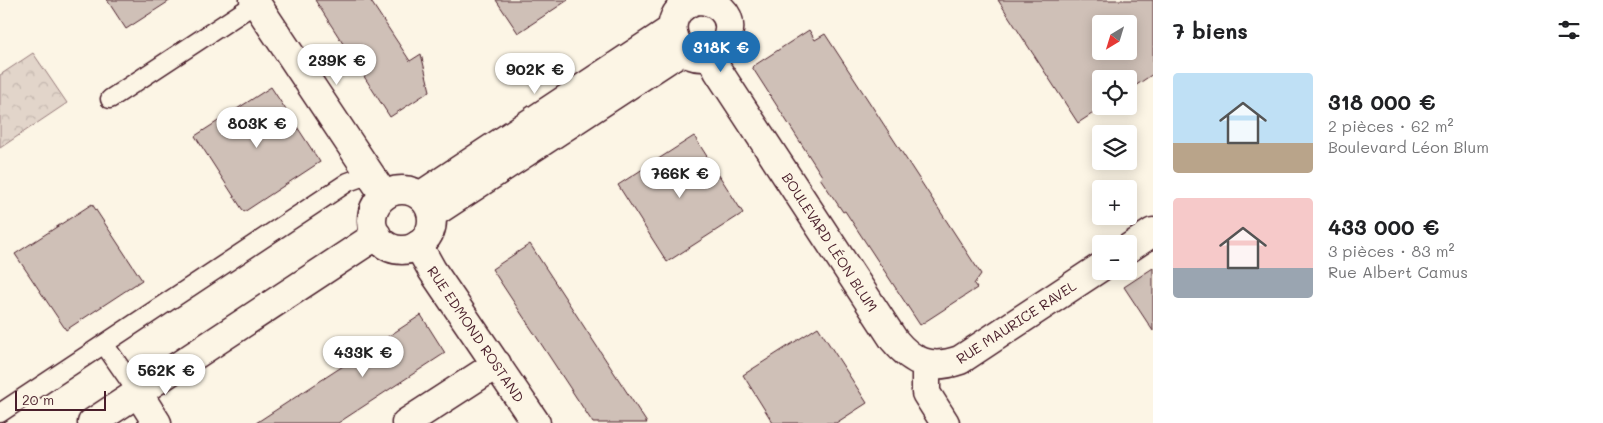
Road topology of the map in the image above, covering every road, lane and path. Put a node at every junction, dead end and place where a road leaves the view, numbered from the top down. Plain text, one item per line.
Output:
1 (255, 2) edge
2 (696, 12) edge
3 (710, 55) junction
4 (110, 99) dead end
5 (377, 184) junction
6 (426, 205) junction
7 (1153, 232) edge
8 (376, 235) junction
9 (1137, 243) edge
10 (418, 245) junction
11 (1092, 273) edge
12 (104, 344) junction
13 (496, 364) junction
14 (926, 365) junction
15 (138, 393) junction
16 (0, 413) edge
17 (92, 423) edge
18 (157, 423) edge
19 (406, 423) edge
20 (536, 423) edge
21 (945, 423) edge

1 - 4 lane
1 - 5 street
2 - 3 street
2 - 3 street
2 - 6 street
3 - 14 street, BOULEVARD LÉON BLUM
5 - 6 street
5 - 8 street
5 - 12 lane
6 - 10 street
7 - 9 street
8 - 10 street
8 - 15 street
10 - 13 street, RUE EDMOND ROSTAND
11 - 14 street, RUE MAURICE RAVEL
12 - 15 lane
12 - 16 lane
13 - 19 street
13 - 20 street, RUE EDMOND ROSTAND
14 - 21 street
15 - 17 street
15 - 18 street

